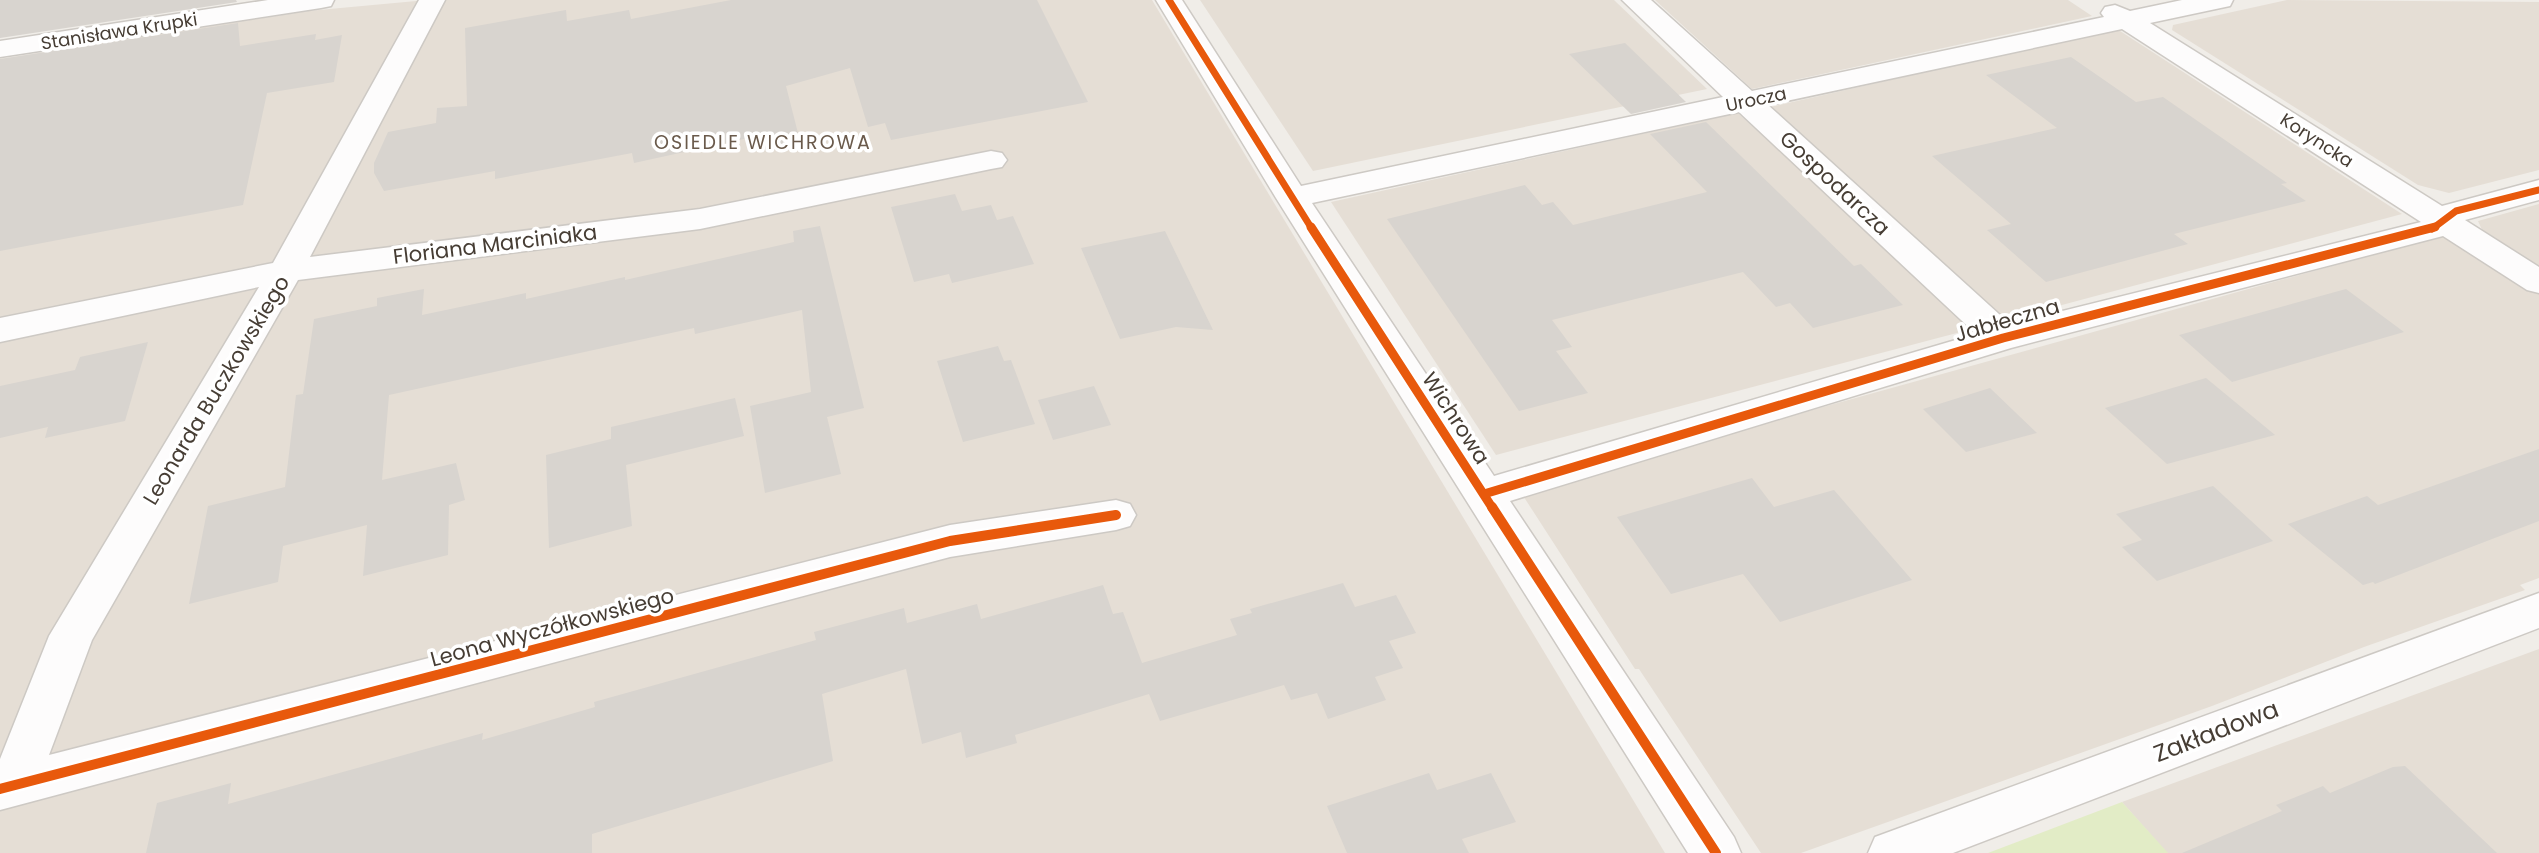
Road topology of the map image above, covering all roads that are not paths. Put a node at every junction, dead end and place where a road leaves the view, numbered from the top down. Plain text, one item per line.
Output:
1 (321, 0) edge
2 (432, 0) edge
3 (1169, 0) edge
4 (1635, 0) edge
5 (2095, 0) edge
6 (2220, 0) edge
7 (2126, 20) junction
8 (0, 49) edge
9 (1746, 101) junction
10 (991, 160) dead end
11 (2539, 190) edge
12 (1292, 198) junction
13 (2443, 221) junction
14 (286, 271) junction
15 (2539, 282) edge
16 (0, 330) edge
17 (2003, 338) junction
18 (1484, 494) junction
19 (1116, 515) dead end
20 (2539, 610) edge
21 (7, 787) edge
22 (1716, 853) edge
23 (1893, 853) edge

1 - 8 street, Stanisława Krupki
2 - 14 street, Leonarda Buczkowskiego
3 - 12 street, Wichrowa
4 - 9 street, Gospodarcza
5 - 7 street, Koryncka
6 - 7 street, Urocza
7 - 9 street, Urocza
7 - 13 street, Koryncka
9 - 12 street, Urocza
9 - 17 street, Gospodarcza
10 - 14 street, Floriana Marciniaka
11 - 13 street, Jabłeczna
12 - 18 street, Wichrowa
13 - 15 street, Koryncka
13 - 17 street, Jabłeczna
14 - 16 street, Floriana Marciniaka
14 - 21 street, Leonarda Buczkowskiego
17 - 18 street, Jabłeczna
18 - 22 street, Wichrowa
19 - 21 street, Leona Wyczółkowskiego
20 - 23 street, Zakładowa

